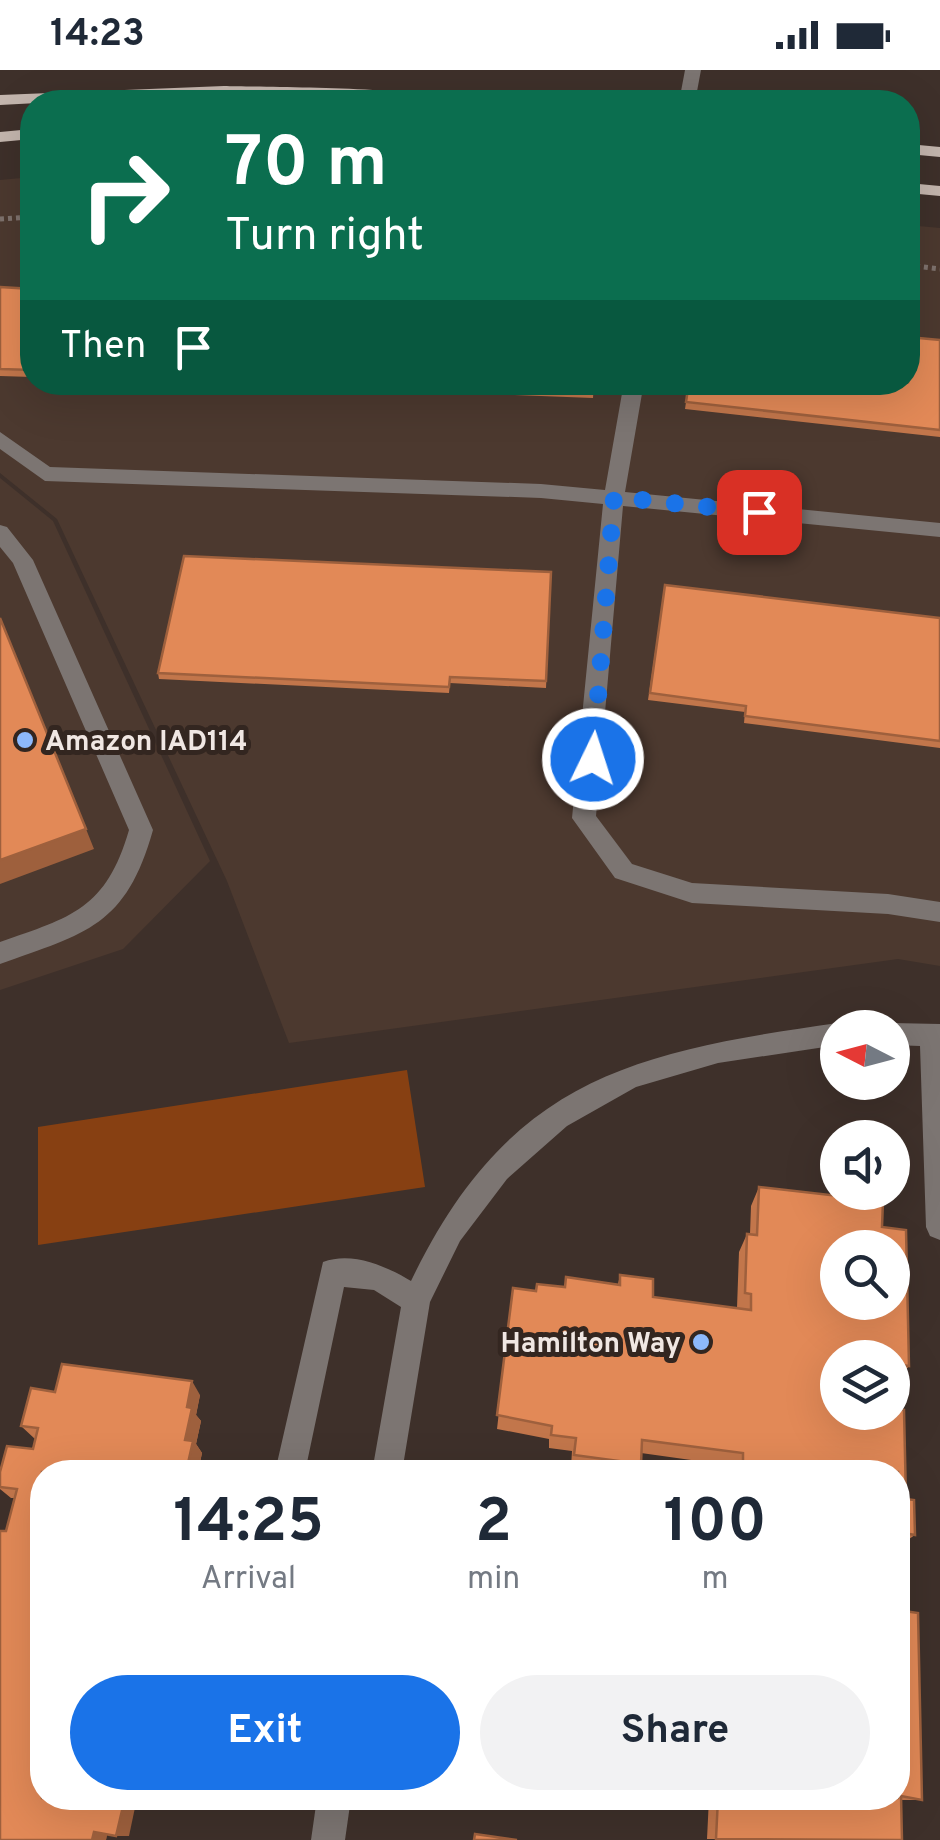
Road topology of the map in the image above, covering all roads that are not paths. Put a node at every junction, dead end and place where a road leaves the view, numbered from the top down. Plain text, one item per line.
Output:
1 (632, 395) edge
2 (0, 439) edge
3 (614, 497) junction
4 (940, 530) edge
5 (0, 532) edge
6 (940, 912) edge
7 (0, 953) edge
8 (910, 1034) edge
9 (936, 1034) edge
10 (820, 1037) edge
11 (940, 1227) edge
12 (416, 1301) junction
13 (293, 1460) edge
14 (389, 1460) edge
15 (332, 1810) edge
16 (328, 1840) edge

1 - 3 street
2 - 3 street
3 - 4 street
3 - 6 street
5 - 7 street
8 - 9 street
9 - 11 street
10 - 12 street
12 - 13 street
12 - 14 street
15 - 16 street

